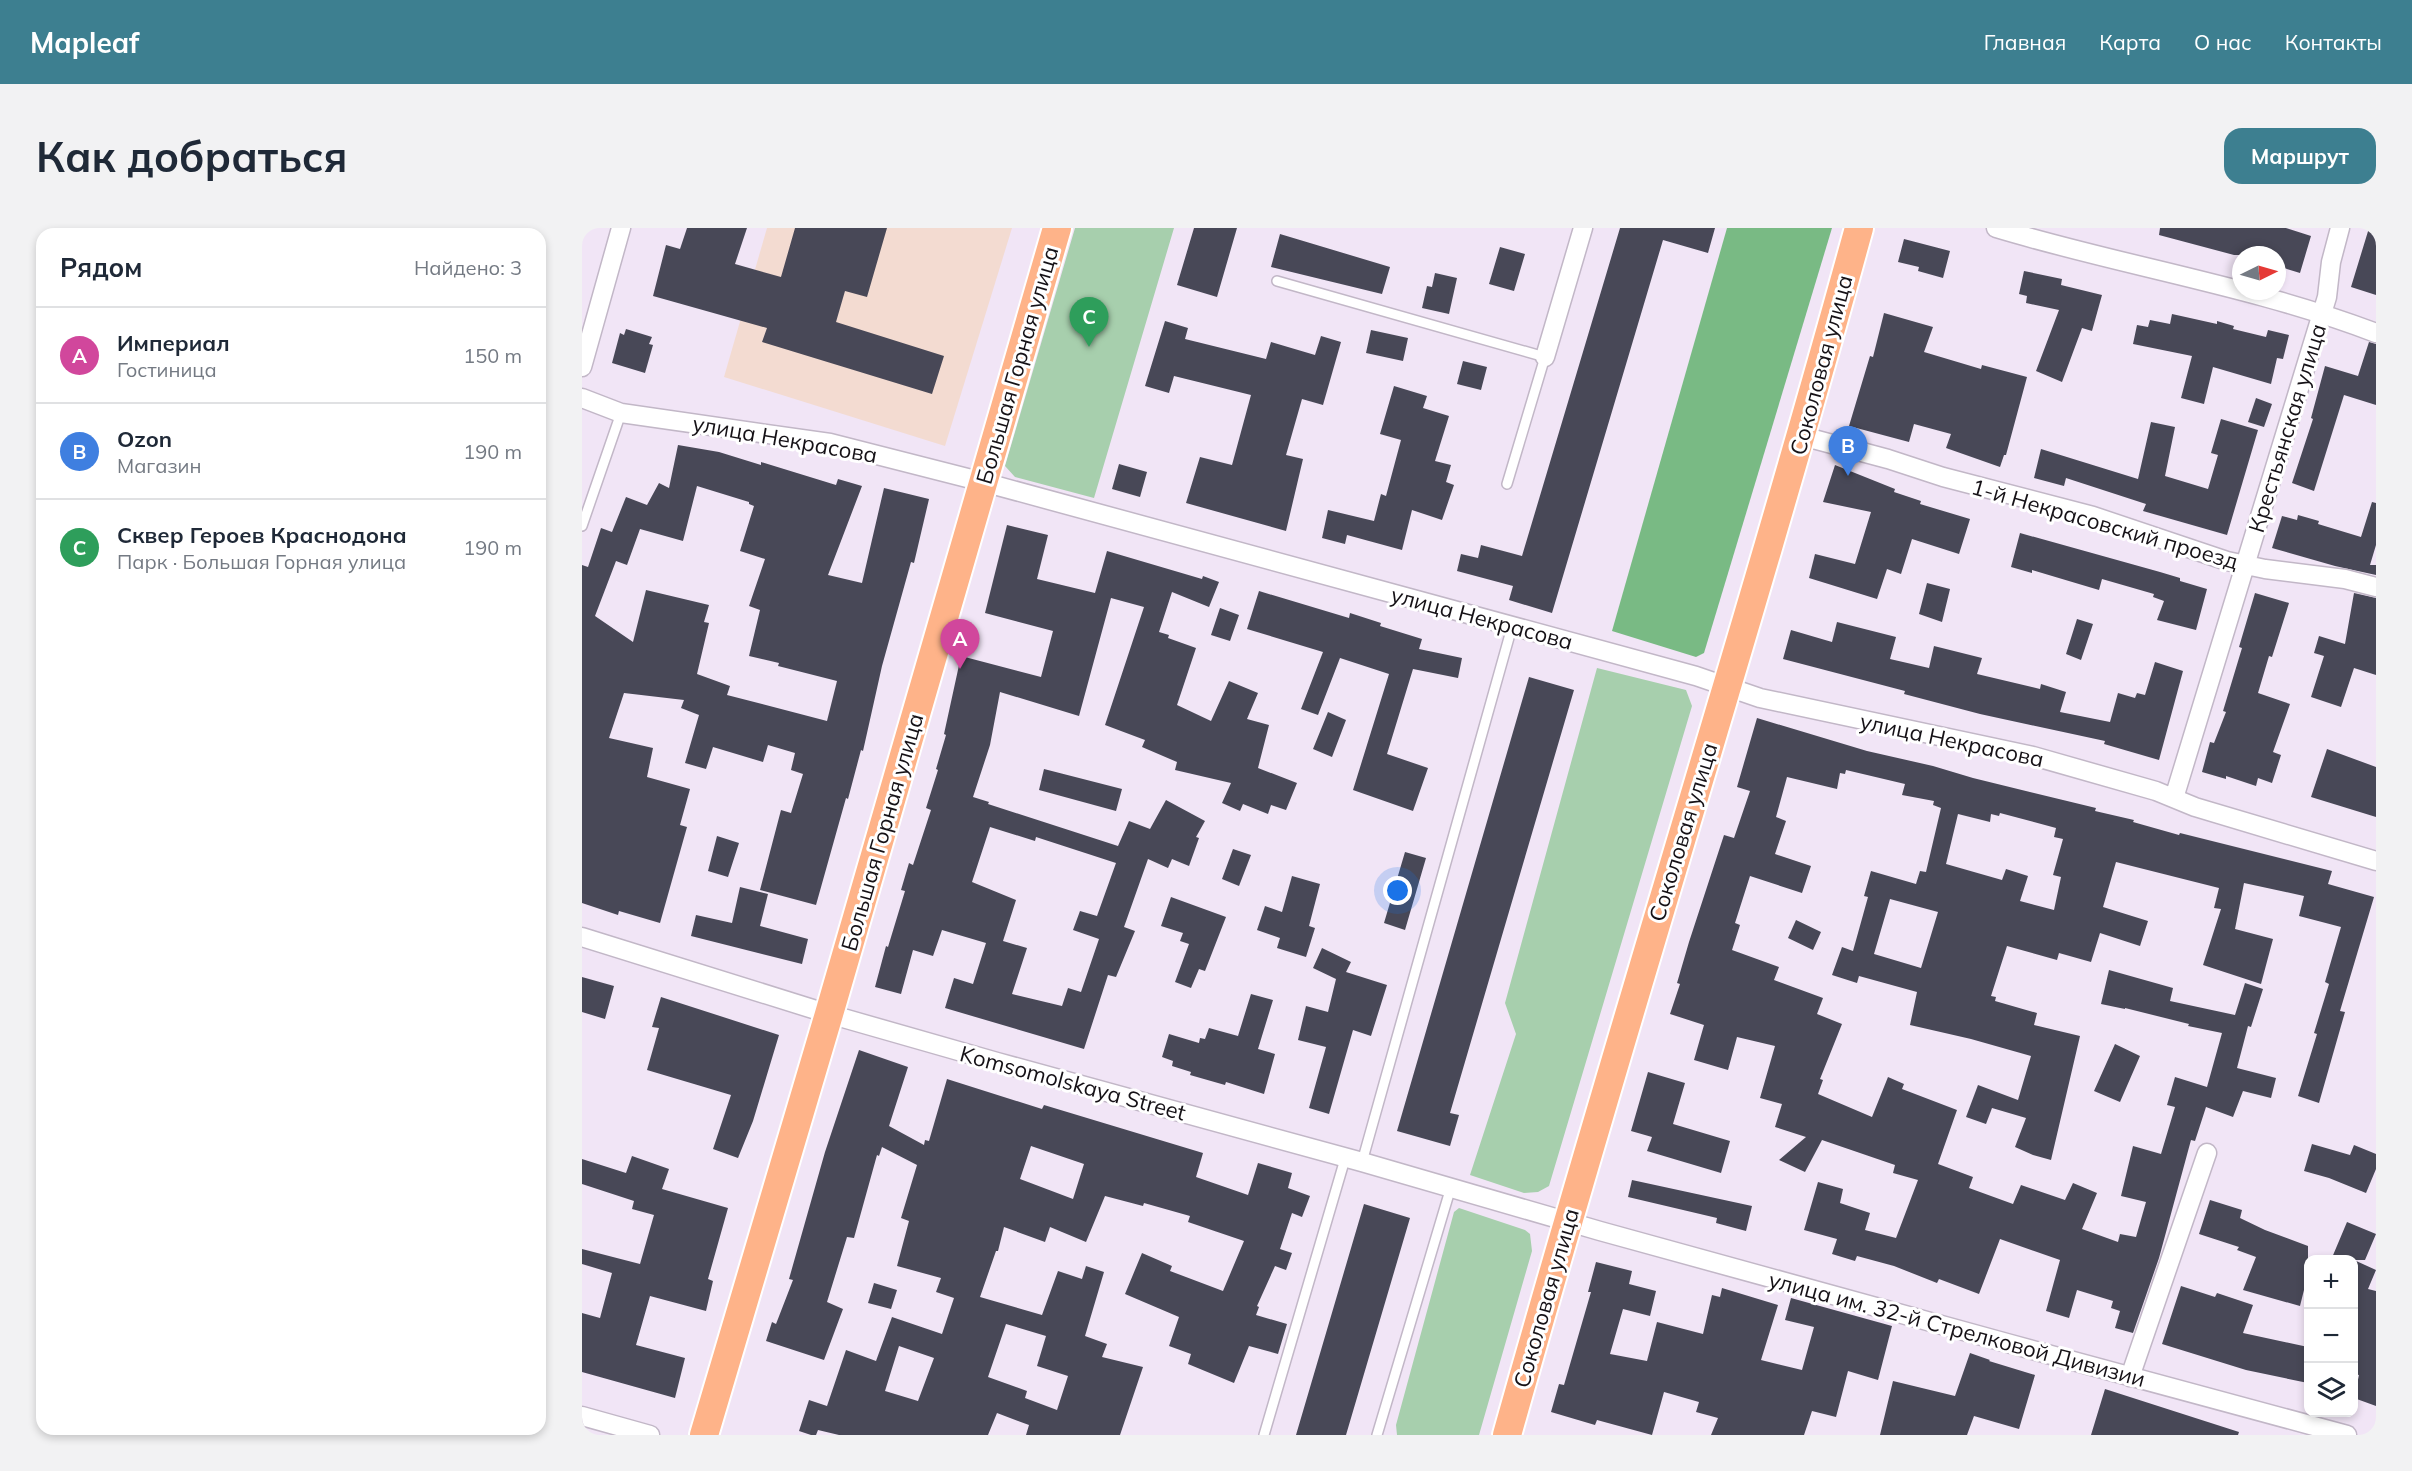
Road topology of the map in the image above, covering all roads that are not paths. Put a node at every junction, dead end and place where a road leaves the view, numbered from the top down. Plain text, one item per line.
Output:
1 (621, 228) edge
2 (1057, 228) edge
3 (1583, 228) edge
4 (1859, 228) edge
5 (1996, 228) edge
6 (2340, 228) edge
7 (1277, 281) dead end
8 (2321, 314) junction
9 (2376, 333) edge
10 (1545, 357) junction
11 (582, 368) edge
12 (582, 398) edge
13 (621, 413) junction
14 (1802, 436) junction
15 (983, 482) junction
16 (1507, 484) dead end
17 (582, 526) edge
18 (2245, 566) junction
19 (2376, 587) edge
20 (1512, 627) junction
21 (1727, 687) junction
22 (2174, 798) junction
23 (2376, 861) edge
24 (582, 937) edge
25 (829, 1014) junction
26 (2207, 1153) dead end
27 (1354, 1160) junction
28 (1451, 1187) junction
29 (1567, 1222) junction
30 (2130, 1377) junction
31 (582, 1416) edge
32 (650, 1435) edge
33 (704, 1435) edge
34 (1264, 1435) edge
35 (1377, 1435) edge
36 (1507, 1435) edge
37 (2347, 1435) edge

1 - 11 street
2 - 15 main road, Большая Горная улица
3 - 10 street
4 - 14 main road, Соколовая улица
5 - 8 street
6 - 8 street, Крестьянская улица
7 - 10 lane
8 - 9 street
8 - 18 street, Крестьянская улица
10 - 16 lane
12 - 13 street, улица Некрасова
13 - 15 street, улица Некрасова
13 - 17 lane
14 - 18 street, 1-й Некрасовский проезд
14 - 21 main road, Соколовая улица
15 - 20 street, улица Некрасова
15 - 25 main road, Большая Горная улица
18 - 19 street, 1-й Некрасовский проезд
18 - 22 street, Крестьянская улица
20 - 21 street, улица Некрасова
20 - 27 lane
21 - 22 street, улица Некрасова
21 - 29 main road, Соколовая улица
22 - 23 street, улица Некрасова
24 - 25 street, Komsomolskaya Street
25 - 27 street, Komsomolskaya Street
25 - 33 main road, Большая Горная улица
26 - 30 street
27 - 28 street, Komsomolskaya Street
27 - 34 lane
28 - 29 street, Komsomolskaya Street
28 - 35 lane
29 - 30 street, улица им. 32-й Стрелковой Дивизии
29 - 36 main road, Соколовая улица
30 - 37 street, улица им. 32-й Стрелковой Дивизии
31 - 32 street

